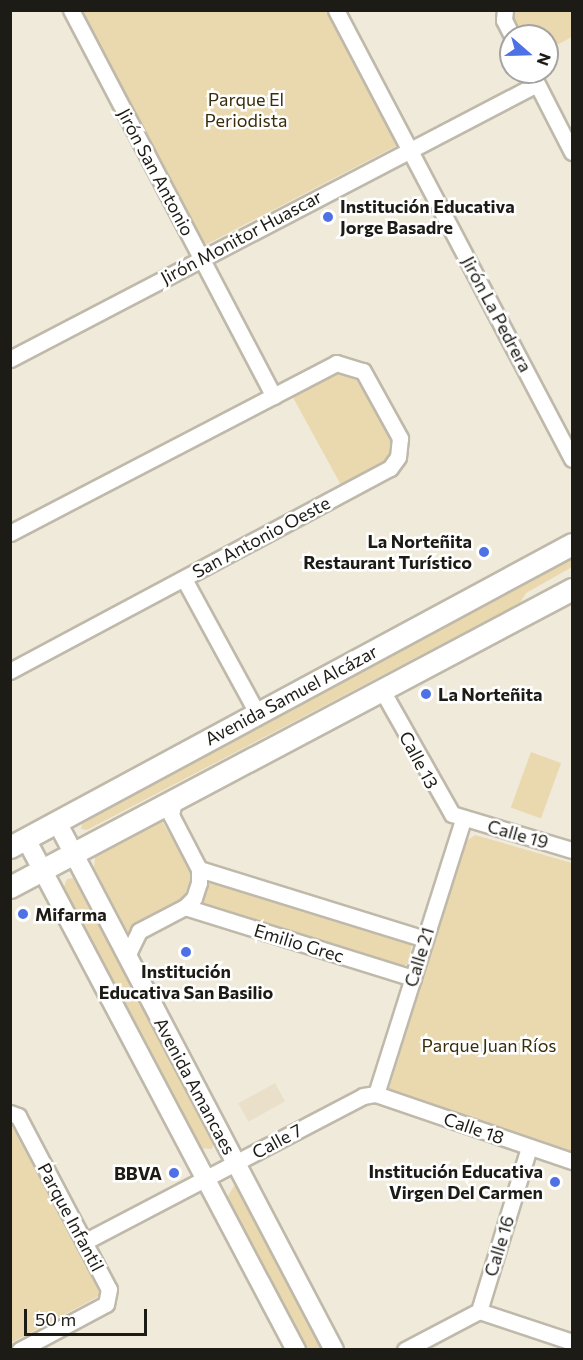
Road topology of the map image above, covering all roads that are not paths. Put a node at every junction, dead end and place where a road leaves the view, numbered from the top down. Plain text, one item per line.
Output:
1 (71, 10) edge
2 (336, 10) edge
3 (523, 84) edge
4 (537, 84) edge
5 (409, 148) junction
6 (573, 152) edge
7 (201, 258) junction
8 (10, 359) edge
9 (274, 396) junction
10 (573, 459) edge
11 (10, 533) edge
12 (573, 544) edge
13 (184, 579) junction
14 (572, 591) edge
15 (10, 671) edge
16 (383, 692) junction
17 (257, 713) junction
18 (174, 801) junction
19 (463, 820) junction
20 (57, 822) junction
21 (18, 843) edge
22 (573, 850) edge
23 (74, 854) junction
24 (199, 869) junction
25 (43, 870) junction
26 (10, 887) edge
27 (185, 907) junction
28 (425, 939) junction
29 (128, 956) junction
30 (413, 978) junction
31 (376, 1094) junction
32 (10, 1113) edge
33 (529, 1147) junction
34 (573, 1161) edge
35 (235, 1163) junction
36 (205, 1178) junction
37 (84, 1242) junction
38 (479, 1311) junction
39 (573, 1342) edge
40 (20, 1350) edge
41 (296, 1350) edge
42 (334, 1350) edge
43 (405, 1350) edge

1 - 7 street, Jirón San Antonio
2 - 5 street, Jirón La Pedrera
3 - 5 street, Jirón Monitor Huascar
4 - 6 street
5 - 7 street, Jirón Monitor Huascar
5 - 10 street, Jirón La Pedrera
7 - 8 street, Jirón Monitor Huascar
7 - 9 street, Jirón San Antonio
9 - 11 street
9 - 13 street, San Antonio Oeste
12 - 17 main road, Avenida Samuel Alcázar
13 - 15 street, San Antonio Oeste
13 - 17 street
14 - 16 main road
16 - 18 main road
16 - 19 street, Calle 13
17 - 20 main road, Avenida Samuel Alcázar
18 - 23 main road
18 - 24 street
19 - 22 street, Calle 19
19 - 28 street, Calle 21
20 - 21 main road, Avenida Samuel Alcázar
20 - 23 street, Avenida Amancaes
21 - 25 street, Avenida Amancaes
23 - 25 main road
23 - 29 street, Avenida Amancaes
24 - 27 street
24 - 28 street
25 - 26 main road
25 - 36 street, Avenida Amancaes
27 - 29 street
27 - 30 street, Emilio Grec
28 - 30 street, Calle 21
29 - 35 street, Avenida Amancaes
30 - 31 street, Calle 21
31 - 33 street, Calle 18
31 - 35 street, Calle 7
32 - 37 street, Parque Infantil
33 - 34 street, Calle 18
33 - 38 street, Calle 16
35 - 36 street, Calle 7
35 - 42 street, Avenida Amancaes
36 - 37 street, Calle 7
36 - 41 street, Avenida Amancaes
37 - 40 street, Parque Infantil
38 - 39 street
38 - 43 street

